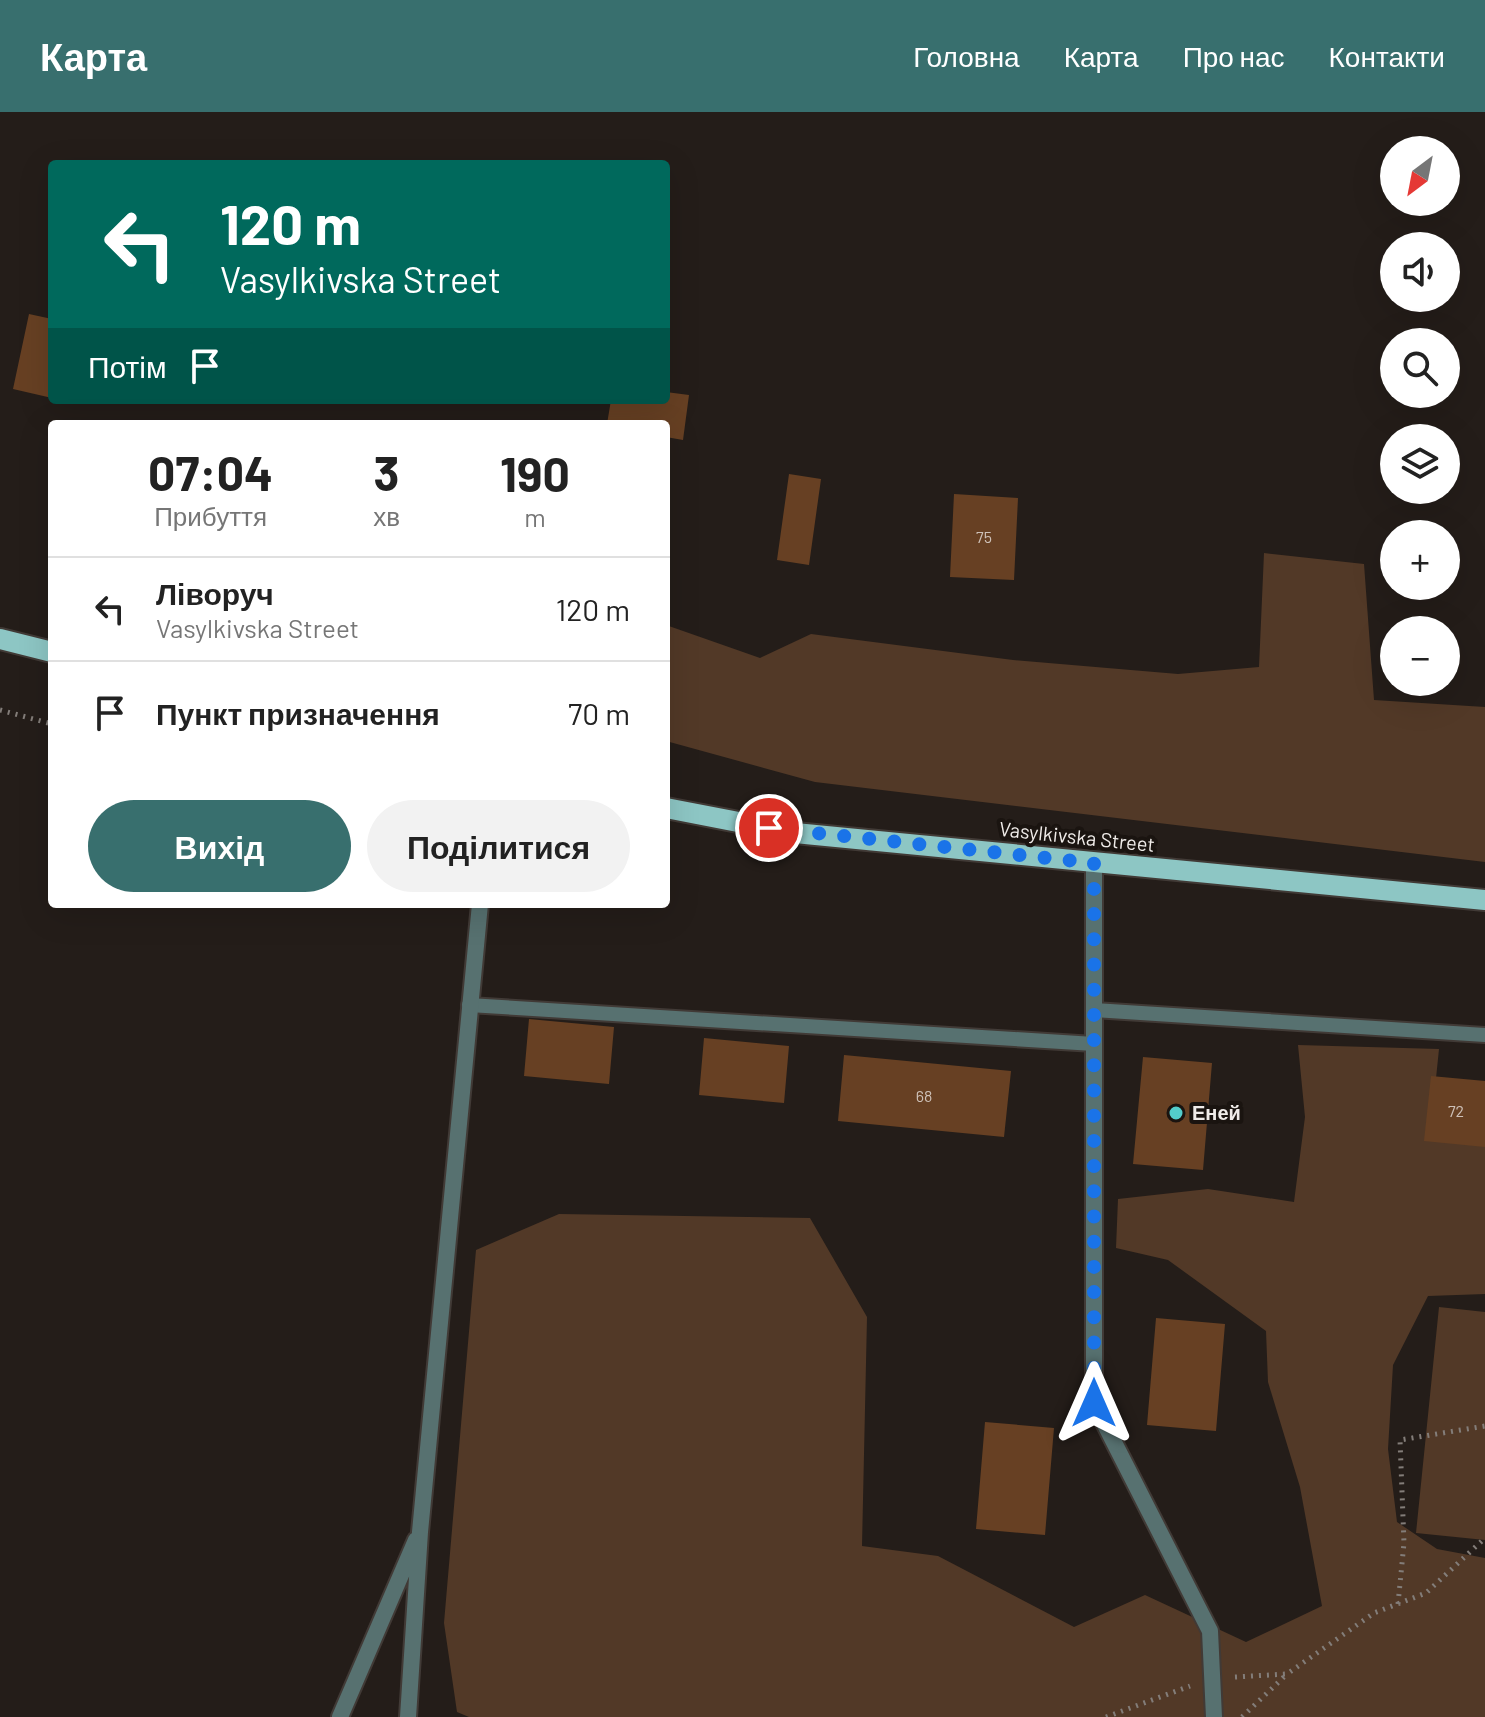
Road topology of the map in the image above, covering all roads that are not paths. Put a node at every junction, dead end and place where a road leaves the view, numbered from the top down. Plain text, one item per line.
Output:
1 (0, 639) edge
2 (48, 651) edge
3 (670, 809) edge
4 (1094, 863) junction
5 (1485, 900) edge
6 (480, 908) edge
7 (469, 1005) junction
8 (1094, 1010) junction
9 (1485, 1035) edge
10 (1094, 1044) junction
11 (420, 1532) junction
12 (340, 1717) edge
13 (408, 1717) edge
14 (1214, 1717) edge

1 - 2 main road
3 - 4 main road, Vasylkivska Street
4 - 5 main road, Vasylkivska Street
4 - 8 street
6 - 7 street
7 - 10 lane
7 - 11 street
8 - 9 lane
8 - 10 street
10 - 14 street
11 - 12 street
11 - 13 street

